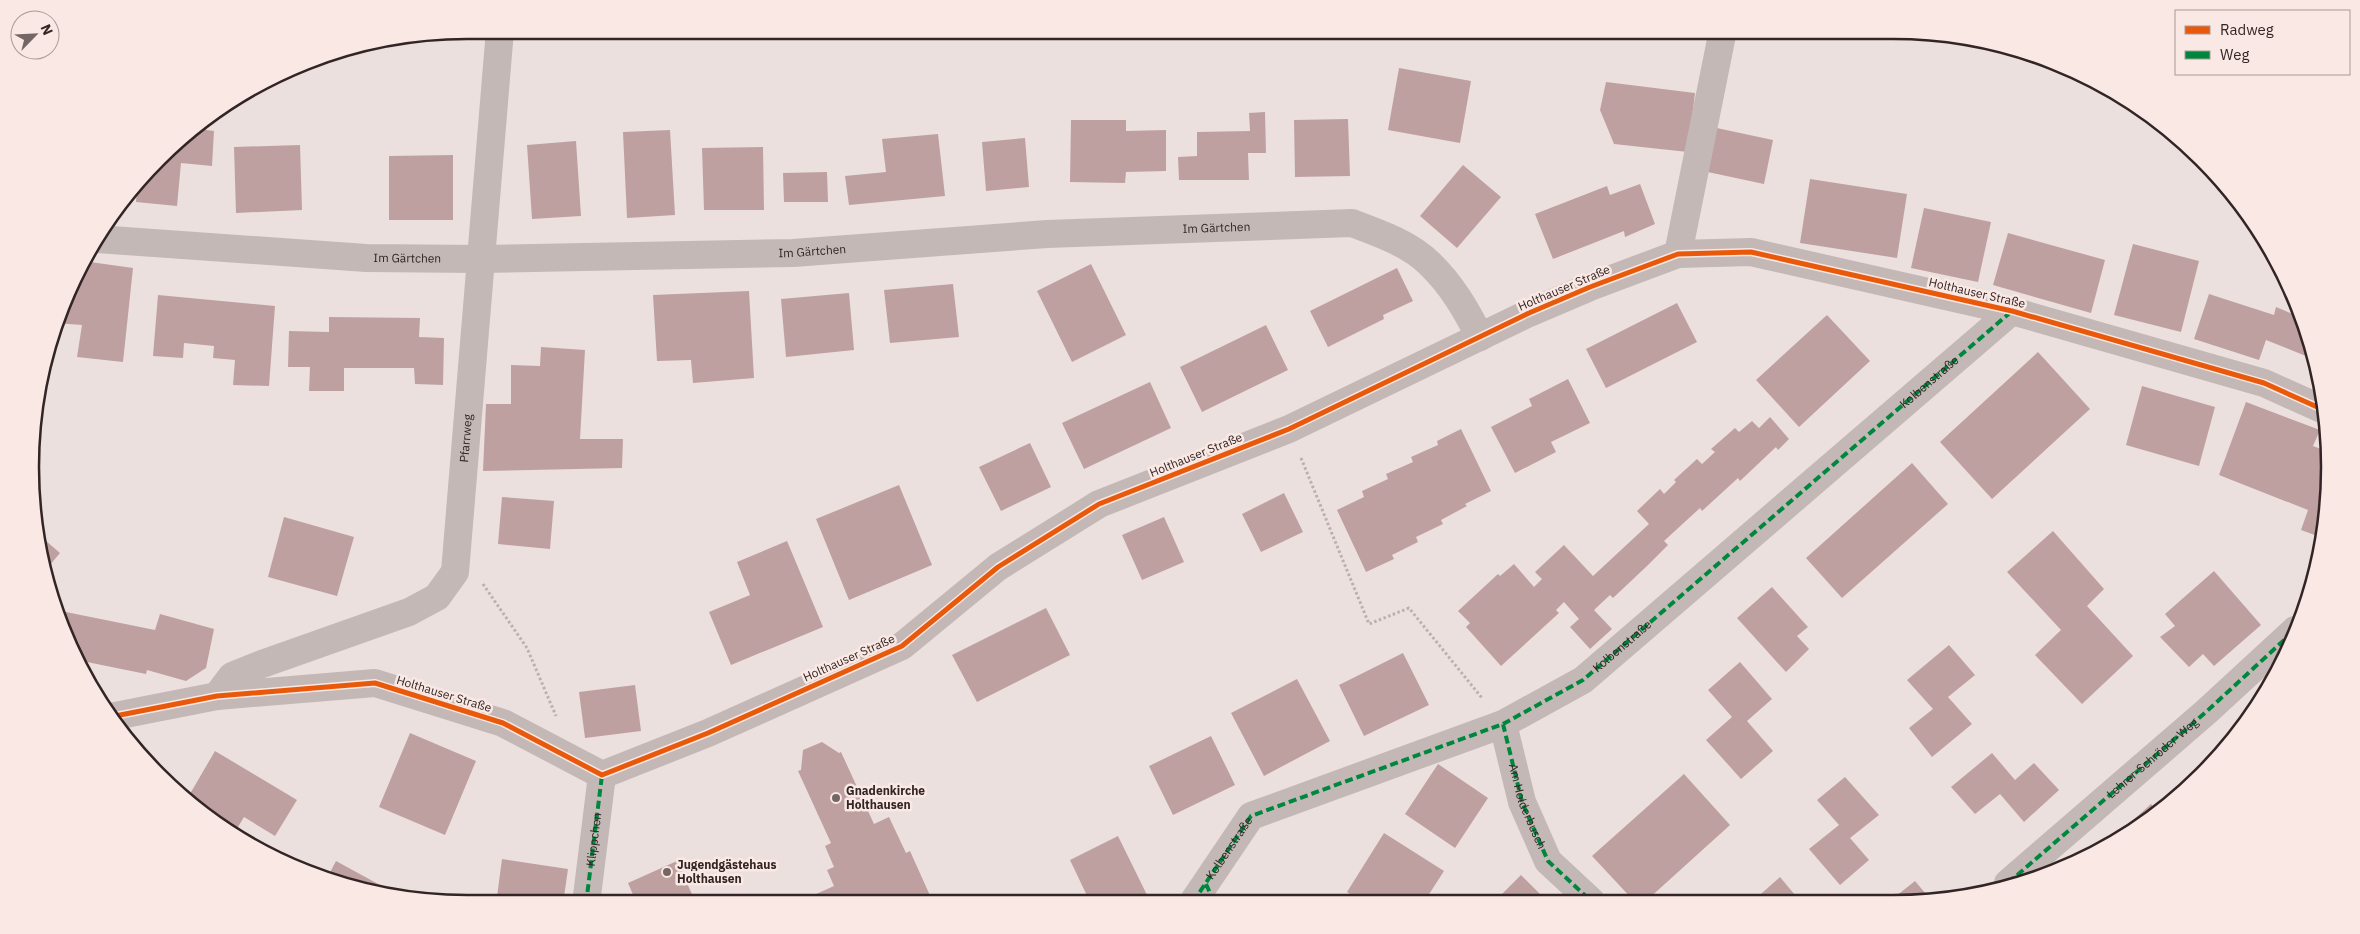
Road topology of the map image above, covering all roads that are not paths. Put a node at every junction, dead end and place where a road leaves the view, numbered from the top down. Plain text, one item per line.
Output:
1 (499, 39) edge
2 (1721, 39) edge
3 (105, 239) edge
4 (1678, 254) junction
5 (481, 259) junction
6 (2012, 311) junction
7 (1480, 337) junction
8 (2317, 407) edge
9 (2285, 639) edge
10 (217, 696) junction
11 (118, 715) edge
12 (1503, 724) junction
13 (602, 775) junction
14 (2014, 878) edge
15 (587, 895) edge
16 (1206, 895) edge
17 (1585, 895) edge

1 - 5 street, Pfarrweg
2 - 4 street
3 - 5 street, Im Gärtchen
4 - 6 street, Holthauser Straße
4 - 7 street, Holthauser Straße
5 - 7 street, Im Gärtchen
5 - 10 street, Pfarrweg
6 - 8 street, Holthauser Straße
6 - 12 street, Kolbenstraße
7 - 13 street, Holthauser Straße
9 - 14 street, Lehrer-Schröder-Weg
10 - 11 street, Holthauser Straße
10 - 13 street, Holthauser Straße
12 - 16 street, Kolbenstraße
12 - 17 street, Am Holderbusch
13 - 15 street, Klippchen

